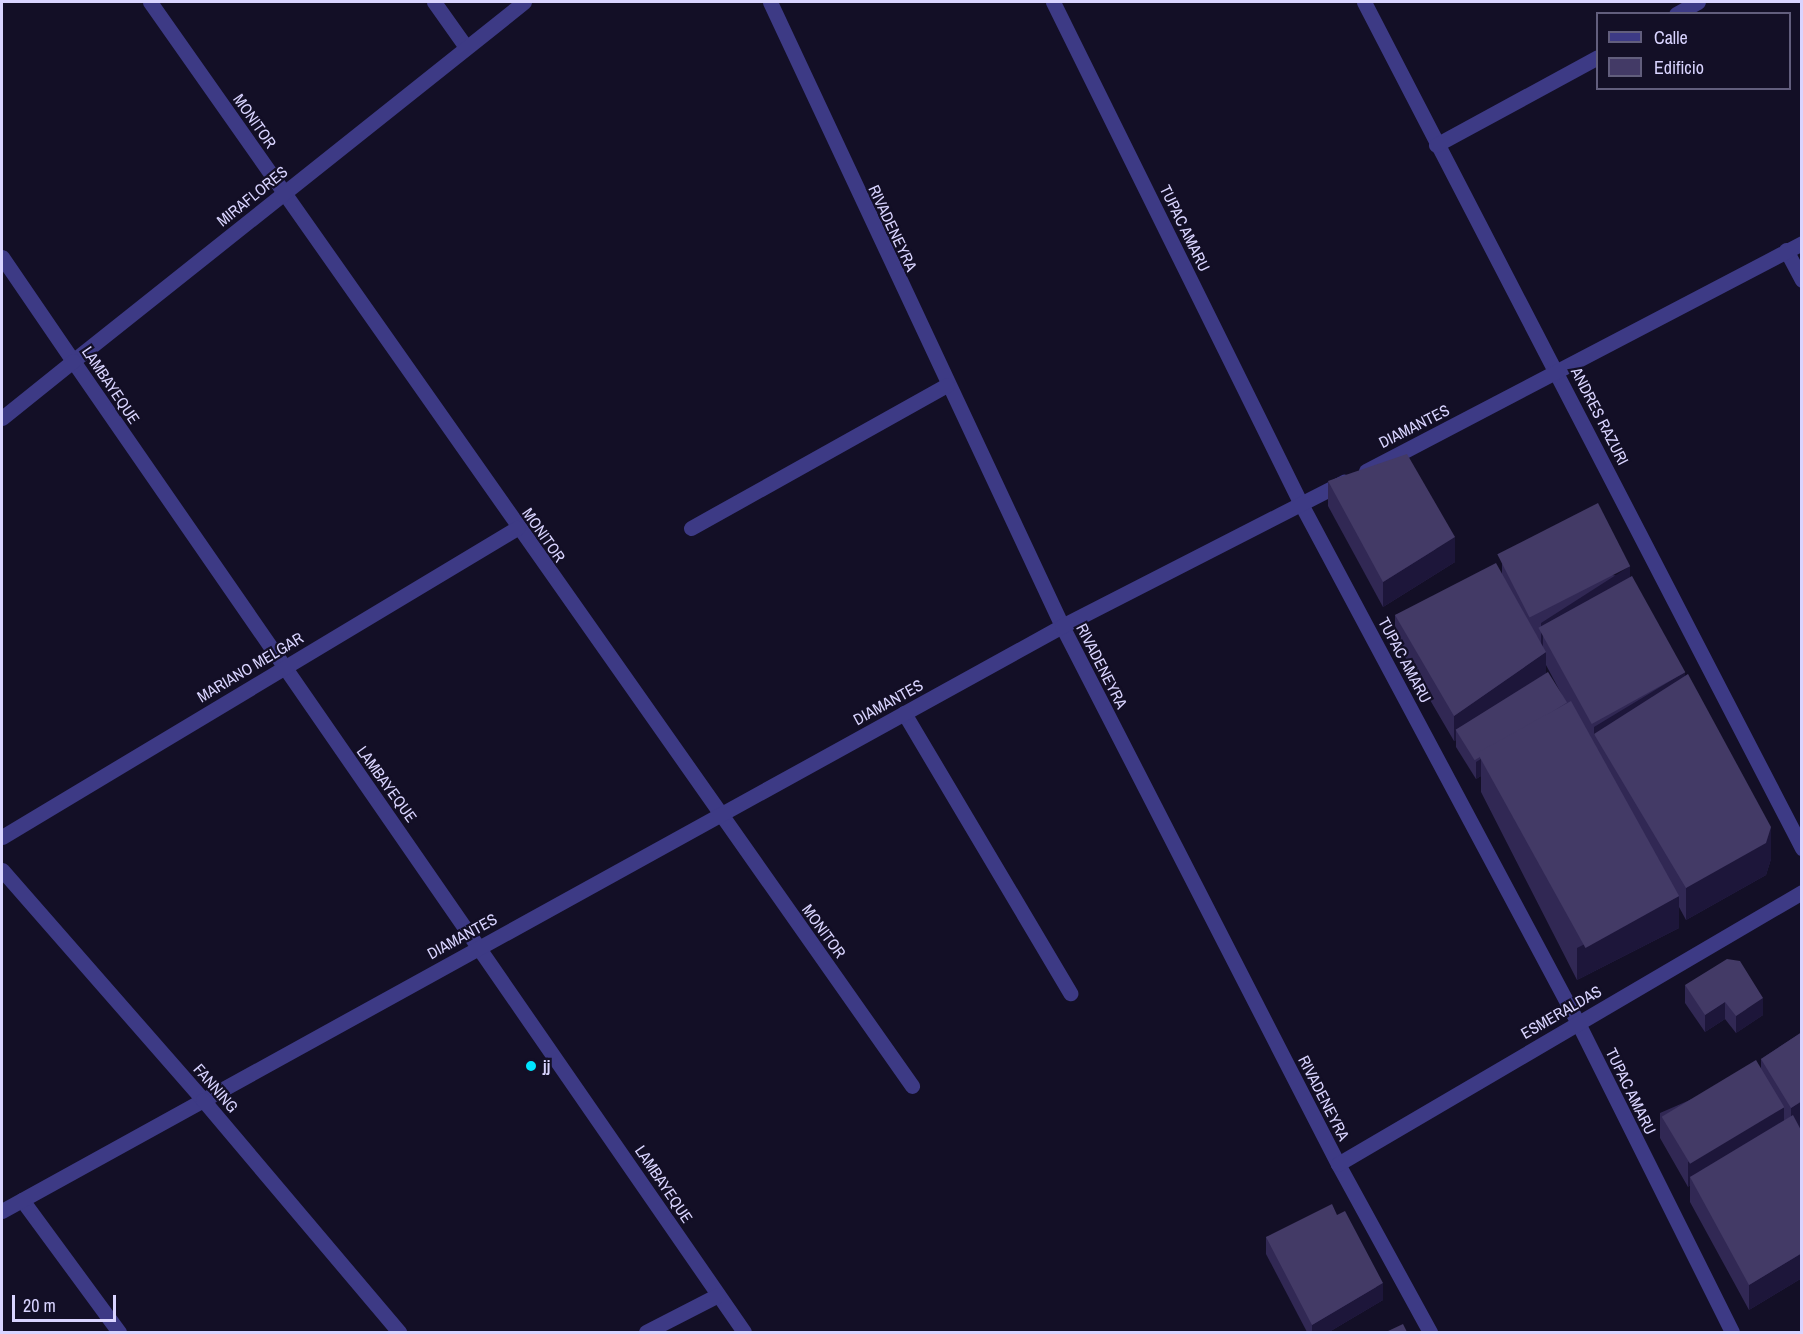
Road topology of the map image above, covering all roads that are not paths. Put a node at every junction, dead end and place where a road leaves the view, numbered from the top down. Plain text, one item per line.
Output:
1 (150, 2) edge
2 (434, 2) edge
3 (524, 2) edge
4 (770, 2) edge
5 (1053, 2) edge
6 (1364, 2) edge
7 (1698, 2) edge
8 (1680, 12) edge
9 (466, 47) junction
10 (1596, 58) edge
11 (1436, 145) junction
12 (284, 194) junction
13 (1802, 243) edge
14 (1786, 250) junction
15 (2, 256) edge
16 (1802, 280) edge
17 (73, 361) junction
18 (1557, 372) junction
19 (948, 385) junction
20 (2, 418) edge
21 (1301, 504) junction
22 (517, 528) junction
23 (691, 528) dead end
24 (1062, 626) junction
25 (282, 669) junction
26 (904, 713) junction
27 (719, 816) junction
28 (2, 837) edge
29 (1802, 848) edge
30 (2, 870) edge
31 (1802, 892) edge
32 (481, 947) junction
33 (1071, 993) dead end
34 (1578, 1023) junction
35 (912, 1086) dead end
36 (203, 1100) junction
37 (1338, 1164) junction
38 (22, 1200) junction
39 (2, 1211) edge
40 (717, 1294) junction
41 (119, 1332) edge
42 (399, 1332) edge
43 (646, 1332) edge
44 (744, 1332) edge
45 (1430, 1332) edge
46 (1732, 1332) edge

1 - 12 street, MONITOR
2 - 9 street
3 - 9 street, MIRAFLORES
4 - 19 street, RIVADENEYRA
5 - 21 street, TUPAC AMARU
6 - 11 street, ANDRES RAZURI
7 - 8 street
9 - 12 street, MIRAFLORES
10 - 11 street
11 - 18 street, ANDRES RAZURI
12 - 17 street, MIRAFLORES
12 - 22 street, MONITOR
13 - 14 street, DIAMANTES
14 - 16 street
14 - 18 street, DIAMANTES
15 - 17 street, LAMBAYEQUE
17 - 20 street, MIRAFLORES
17 - 25 street, LAMBAYEQUE
18 - 21 street, DIAMANTES
18 - 29 street, ANDRES RAZURI
19 - 23 street
19 - 24 street, RIVADENEYRA
21 - 24 street, DIAMANTES
21 - 34 street, TUPAC AMARU
22 - 25 street, MARIANO MELGAR
22 - 27 street, MONITOR
24 - 26 street, DIAMANTES
24 - 37 street, RIVADENEYRA
25 - 28 street, MARIANO MELGAR
25 - 32 street, LAMBAYEQUE
26 - 27 street, DIAMANTES
26 - 33 street
27 - 32 street, DIAMANTES
27 - 35 street, MONITOR
30 - 36 street, FANNING
31 - 34 street, ESMERALDAS
32 - 36 street, DIAMANTES
32 - 40 street, LAMBAYEQUE
34 - 37 street, ESMERALDAS
34 - 46 street, TUPAC AMARU
36 - 38 street, DIAMANTES
36 - 42 street, FANNING
37 - 45 street, RIVADENEYRA
38 - 39 street, DIAMANTES
38 - 41 street
40 - 43 street
40 - 44 street, LAMBAYEQUE

